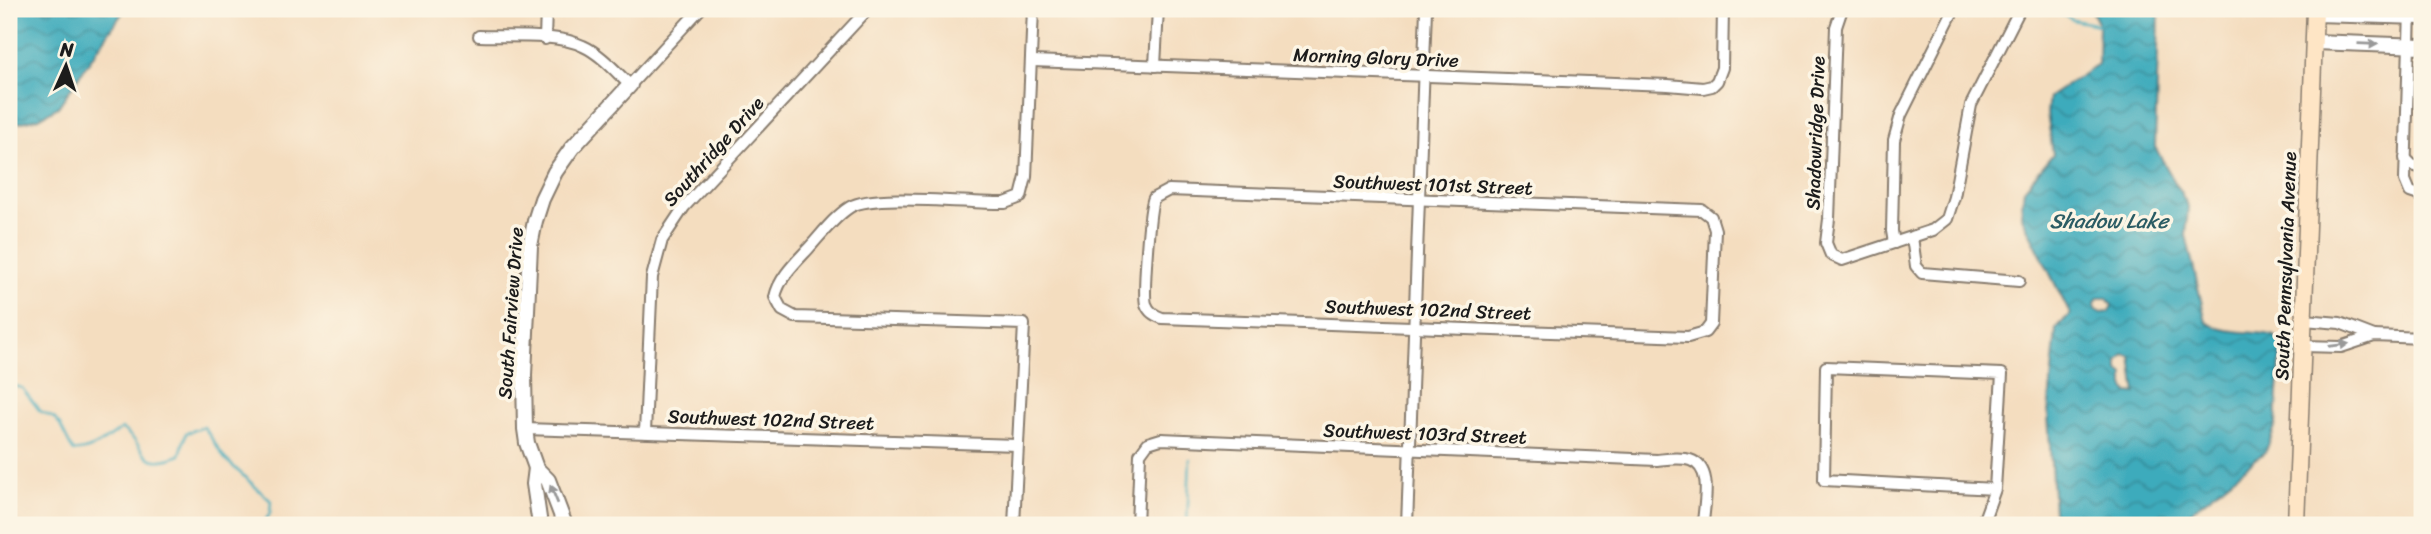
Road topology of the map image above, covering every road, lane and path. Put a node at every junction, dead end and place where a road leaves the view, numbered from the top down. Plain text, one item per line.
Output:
1 (546, 9) edge
2 (701, 9) edge
3 (868, 9) edge
4 (1033, 9) edge
5 (1158, 9) edge
6 (1426, 9) edge
7 (1723, 9) edge
8 (1842, 9) edge
9 (1954, 9) edge
10 (2020, 9) edge
11 (2315, 11) edge
12 (2414, 14) edge
13 (479, 36) dead end
14 (545, 39) junction
15 (2314, 42) junction
16 (2415, 46) edge
17 (1032, 61) junction
18 (1156, 66) junction
19 (1424, 76) junction
20 (630, 85) junction
21 (2405, 159) junction
22 (2422, 168) edge
23 (2422, 195) edge
24 (1419, 201) junction
25 (1912, 237) junction
26 (1894, 243) junction
27 (2019, 281) dead end
28 (1150, 311) joint
29 (2304, 320) junction
30 (1415, 327) junction
31 (1705, 332) joint
32 (2374, 336) junction
33 (2422, 338) edge
34 (2303, 346) junction
35 (525, 429) junction
36 (645, 432) junction
37 (1017, 445) junction
38 (1410, 450) junction
39 (536, 468) junction
40 (1995, 489) junction
41 (540, 525) edge
42 (565, 525) edge
43 (1014, 525) edge
44 (1138, 525) edge
45 (1407, 525) edge
46 (1703, 525) edge
47 (1982, 525) edge
48 (2296, 525) edge

1 - 14 street
2 - 20 street, South Fairview Drive
3 - 36 street, Southridge Drive
4 - 17 street
5 - 18 street
6 - 19 street
7 - 19 street, Morning Glory Drive
8 - 26 street, Shadowridge Drive
9 - 26 street
10 - 25 street
11 - 12 street
11 - 15 main road, South Pennsylvania Avenue
12 - 16 street
13 - 14 street
14 - 20 street
15 -> 16 street
15 - 29 main road, South Pennsylvania Avenue
16 - 21 street
17 - 18 street, Morning Glory Drive
17 - 37 street
18 - 19 street, Morning Glory Drive
19 - 24 street
20 - 35 street, South Fairview Drive
21 - 22 street
21 - 23 street
24 - 28 street, Southwest 101st Street
24 - 30 street
24 - 31 street, Southwest 101st Street
25 - 26 street
25 - 27 street
28 - 30 street, Southwest 102nd Street
29 - 32 street
29 - 34 main road, South Pennsylvania Avenue
30 - 31 street, Southwest 102nd Street
30 - 38 street
32 - 33 street
34 -> 32 street
34 - 48 main road, South Pennsylvania Avenue
35 - 36 street, Southwest 102nd Street
35 - 39 street, South Fairview Drive
36 - 37 street, Southwest 102nd Street
37 - 43 street
38 - 44 street, Southwest 103rd Street
38 - 45 street
38 - 46 street, Southwest 103rd Street
39 - 41 street, South Fairview Drive
42 -> 39 street, South Fairview Drive
40 - 40 street
40 - 47 street

